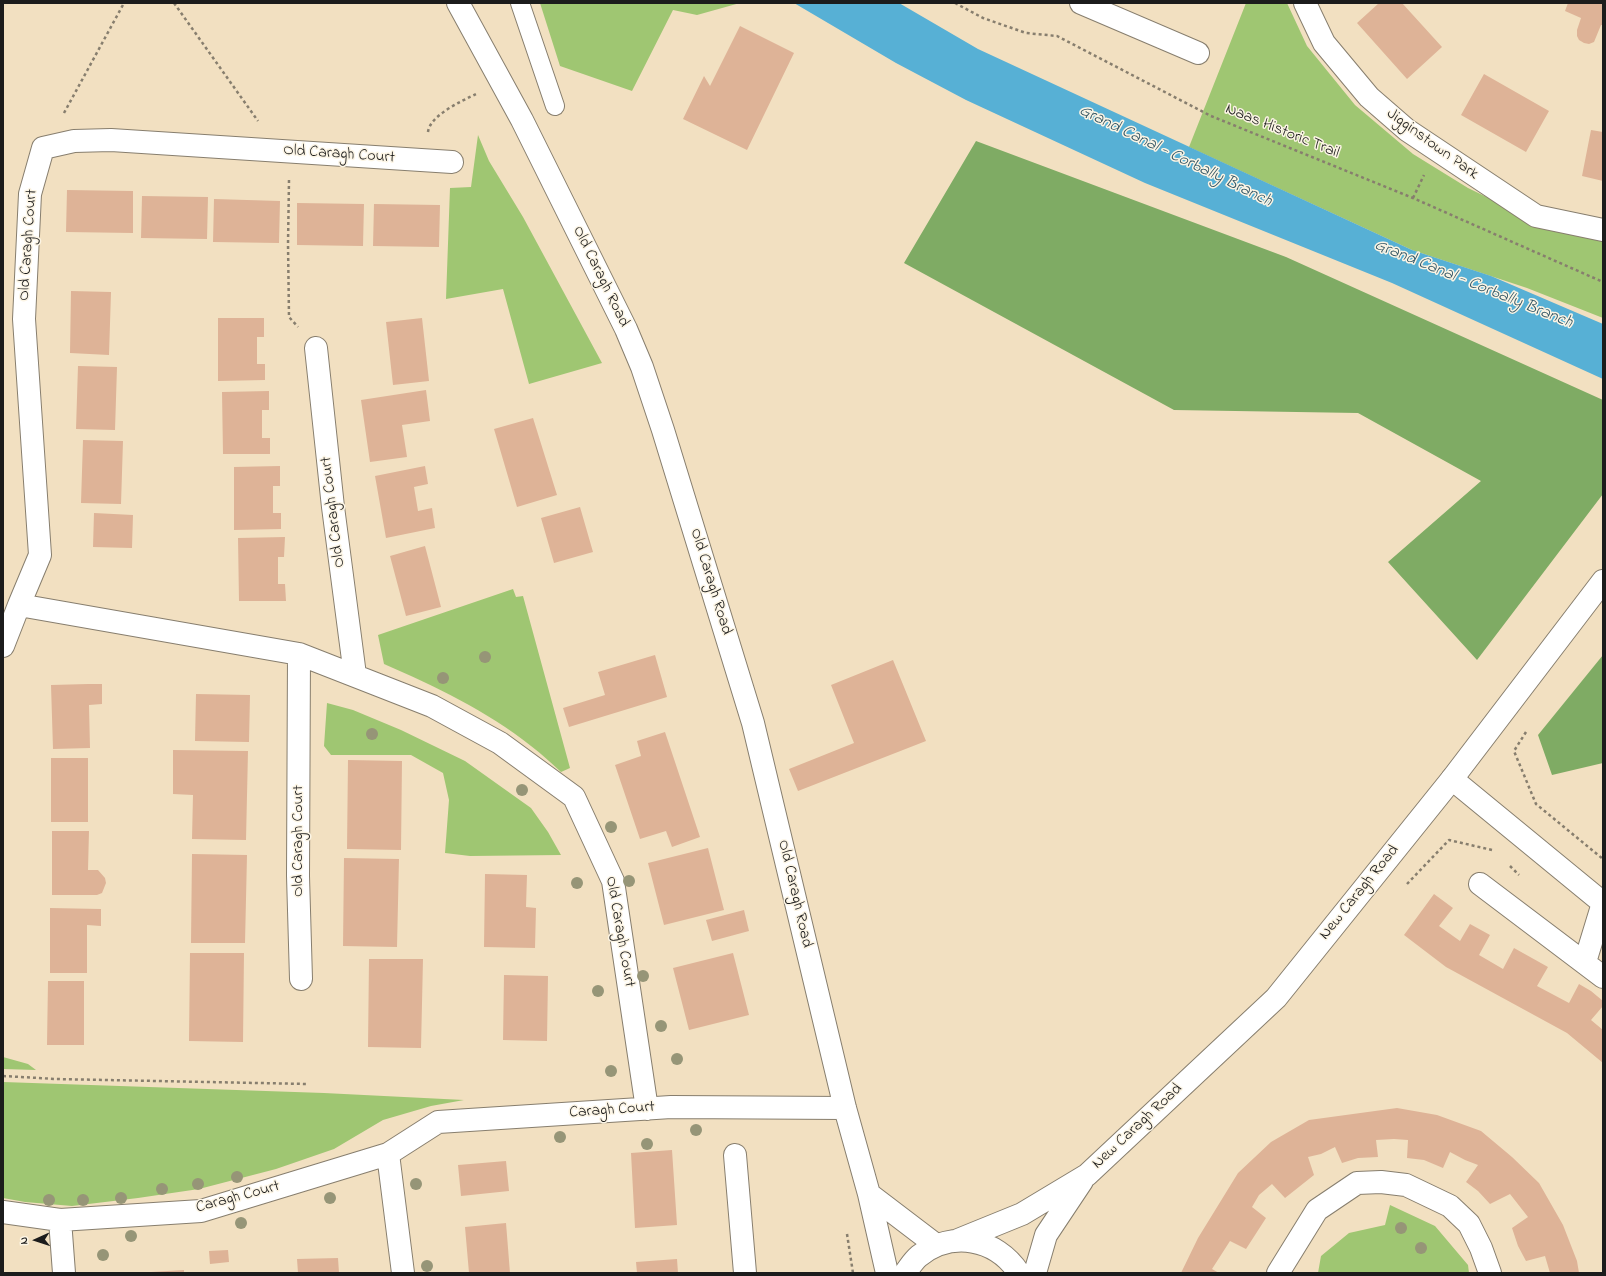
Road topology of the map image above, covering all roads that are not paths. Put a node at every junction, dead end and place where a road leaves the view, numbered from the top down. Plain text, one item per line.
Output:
1 (458, 3) edge
2 (520, 3) edge
3 (1081, 3) edge
4 (1305, 3) edge
5 (1198, 53) dead end
6 (555, 106) dead end
7 (452, 162) dead end
8 (1603, 230) edge
9 (316, 348) road end
10 (1603, 581) edge
11 (19, 605) junction
12 (3, 646) edge
13 (299, 654) junction
14 (355, 675) junction
15 (1452, 779) junction
16 (1480, 884) dead end
17 (1603, 903) edge
18 (1585, 962) junction
19 (1603, 977) edge
20 (301, 980) dead end
21 (845, 1108) junction
22 (647, 1109) junction
23 (388, 1154) junction
24 (735, 1155) dead end
25 (1086, 1175) junction
26 (869, 1194) junction
27 (3, 1212) edge
28 (60, 1220) junction
29 (958, 1240) junction
30 (936, 1245) junction
31 (64, 1273) edge
32 (403, 1273) edge
33 (745, 1273) edge
34 (886, 1273) edge
35 (905, 1273) edge
36 (1018, 1273) edge
37 (1035, 1273) edge
38 (1278, 1273) edge
39 (1490, 1273) edge

1 - 21 street, Old Caragh Road
2 - 6 lane
3 - 5 street
4 - 8 street, Jigginstown Park
7 - 11 street, Old Caragh Court
9 - 14 street, Old Caragh Court
10 - 15 street, New Caragh Road
11 - 12 street, Old Caragh Court
11 - 13 street, Old Caragh Court
13 - 14 street, Old Caragh Court
13 - 20 street, Old Caragh Court
14 - 22 street, Old Caragh Court
15 - 17 street
15 - 25 street, New Caragh Road
16 - 18 street
17 - 18 street
18 - 19 street
21 - 22 street, Caragh Court
21 - 26 street, Old Caragh Road
22 - 23 street, Caragh Court
23 - 28 street, Caragh Court
23 - 32 street
24 - 33 street
25 - 29 street, New Caragh Road
25 - 37 street, New Caragh Road
26 - 30 street
26 - 34 street, Old Caragh Road
27 - 28 street, Caragh Court
28 - 31 street
29 - 30 street
29 - 36 street
30 - 35 street
38 - 39 street

